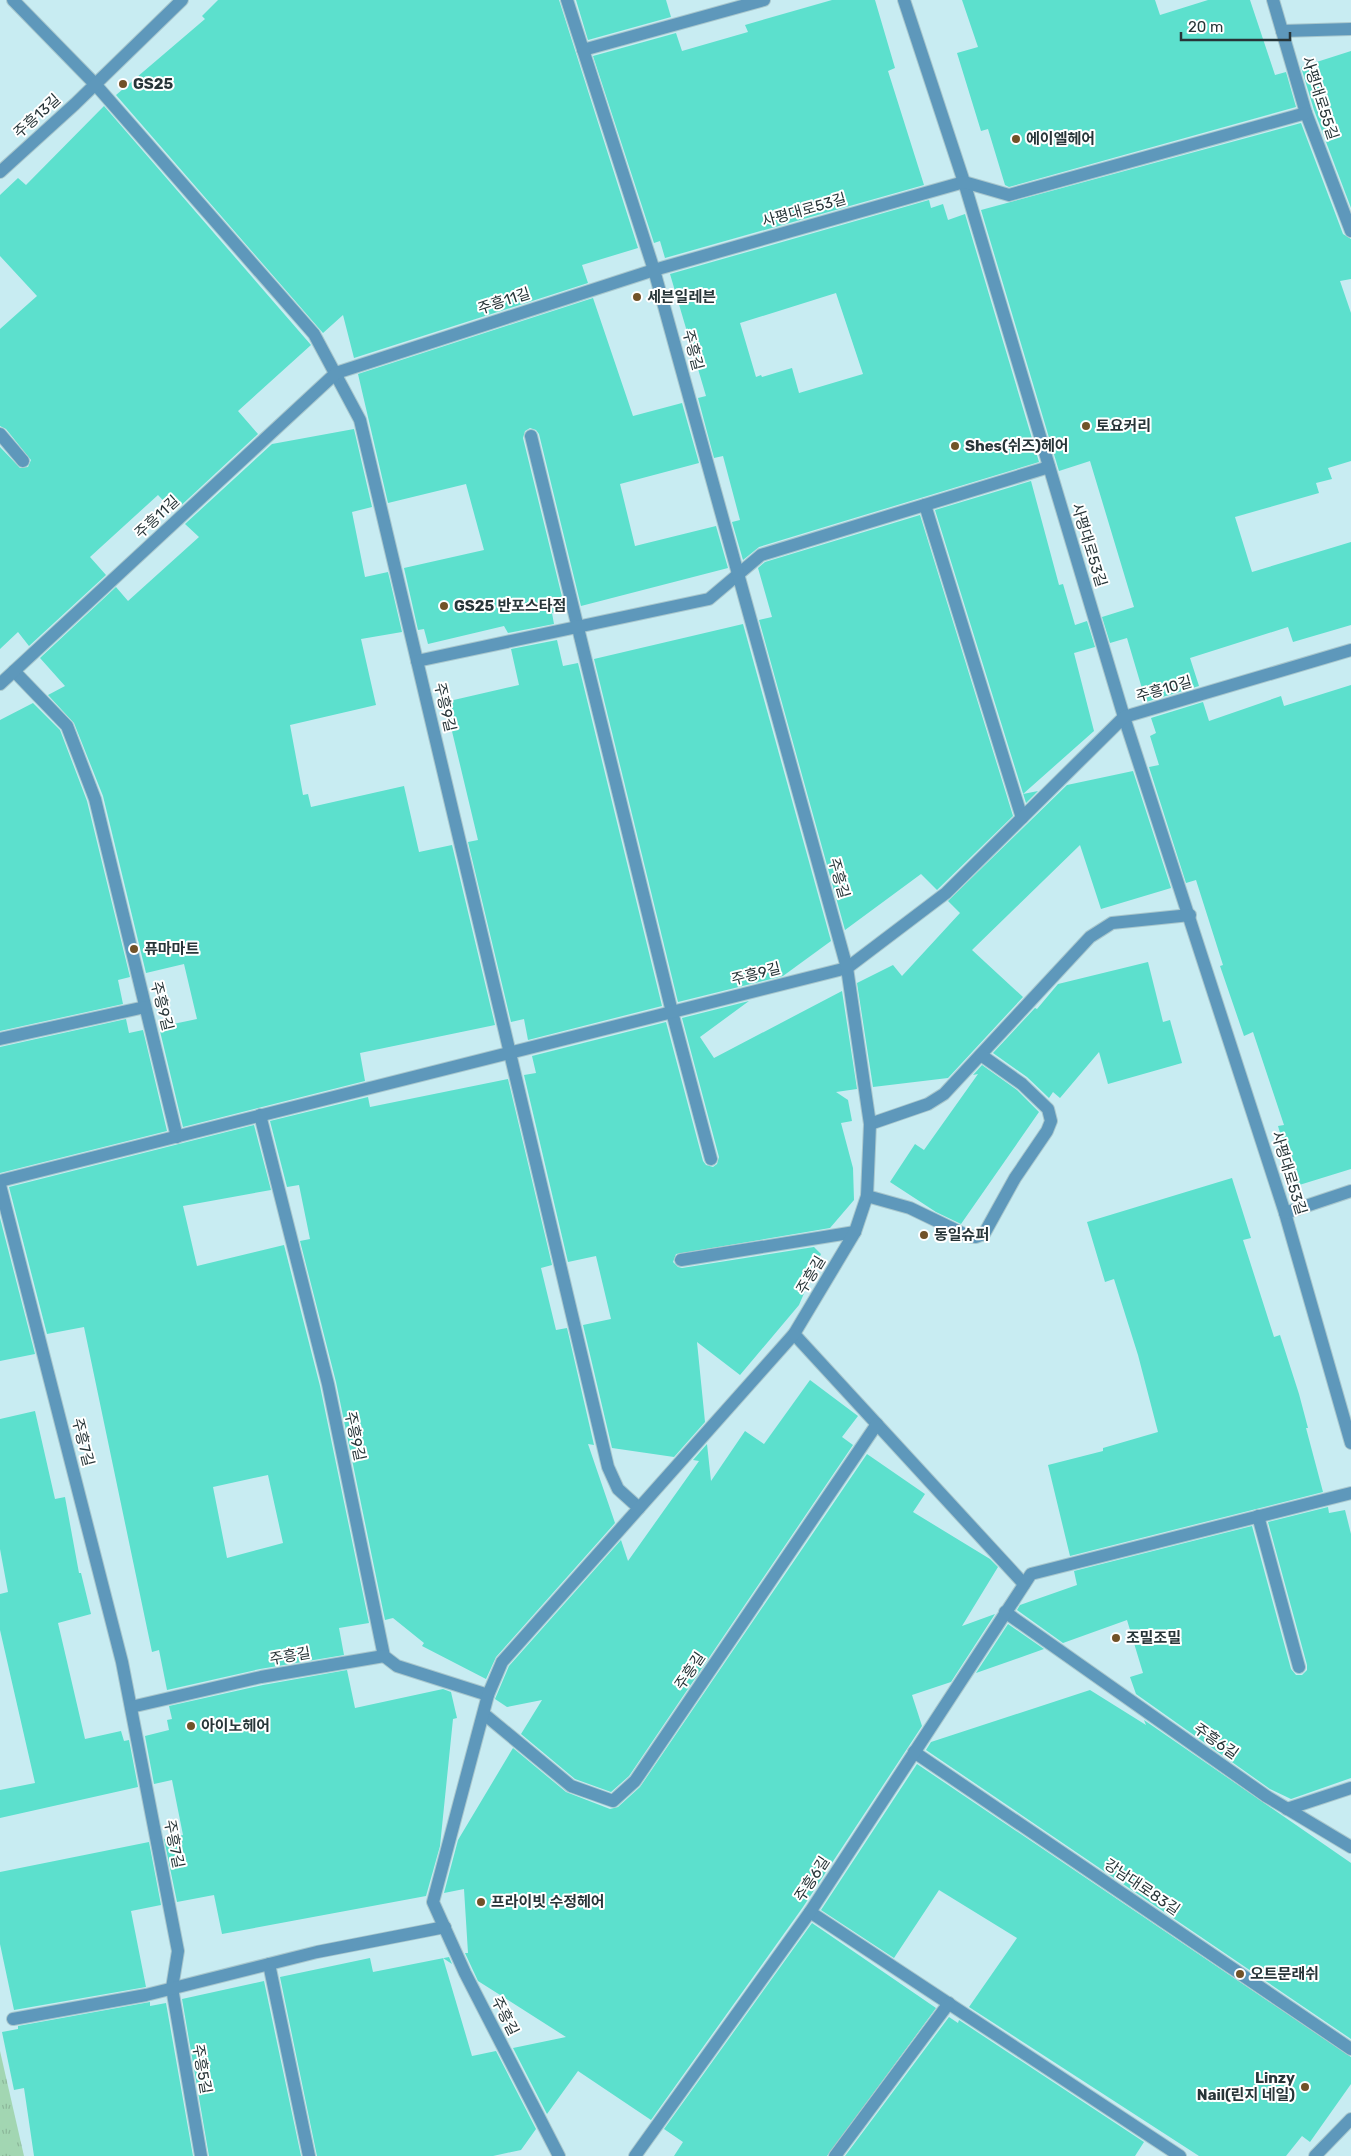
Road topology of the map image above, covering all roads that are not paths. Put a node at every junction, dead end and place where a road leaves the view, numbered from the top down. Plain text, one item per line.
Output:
1 (13, 0) edge
2 (182, 0) edge
3 (567, 0) edge
4 (764, 0) edge
5 (904, 0) edge
6 (1273, 0) edge
7 (1351, 29) edge
8 (1282, 30) junction
9 (583, 50) junction
10 (95, 84) junction
11 (1306, 113) junction
12 (0, 172) edge
13 (964, 182) junction
14 (1351, 231) edge
15 (654, 270) junction
16 (336, 373) junction
17 (0, 434) edge
18 (531, 436) dead end
19 (23, 461) dead end
20 (1049, 467) junction
21 (925, 505) junction
22 (738, 575) junction
23 (579, 627) junction
24 (1351, 650) edge
25 (417, 661) junction
26 (14, 671) junction
27 (0, 684) edge
28 (1124, 718) junction
29 (1022, 818) junction
30 (1190, 915) junction
31 (847, 968) junction
32 (145, 1007) junction
33 (672, 1012) junction
34 (0, 1039) edge
35 (510, 1053) junction
36 (981, 1055) junction
37 (260, 1115) junction
38 (870, 1124) junction
39 (177, 1137) junction
40 (711, 1159) dead end
41 (0, 1181) edge
42 (0, 1185) edge
43 (1351, 1191) edge
44 (867, 1196) junction
45 (1284, 1213) junction
46 (855, 1232) junction
47 (681, 1260) dead end
48 (794, 1334) junction
49 (877, 1424) junction
50 (1351, 1444) edge
51 (1351, 1493) edge
52 (639, 1508) junction
53 (1258, 1516) junction
54 (1024, 1584) junction
55 (1005, 1612) junction
56 (384, 1656) junction
57 (1299, 1667) dead end
58 (488, 1694) junction
59 (131, 1707) junction
60 (484, 1714) junction
61 (914, 1752) junction
62 (1351, 1788) edge
63 (1287, 1809) junction
64 (1351, 1847) edge
65 (810, 1912) junction
66 (444, 1927) junction
67 (269, 1964) junction
68 (172, 1988) junction
69 (949, 2003) junction
70 (13, 2019) dead end
71 (1351, 2049) edge
72 (1351, 2119) edge
73 (201, 2156) edge
74 (309, 2156) edge
75 (560, 2156) edge
76 (635, 2156) edge
77 (835, 2156) edge
78 (1180, 2156) edge
79 (1315, 2156) edge

1 - 10 street
2 - 10 street, 주흥13길
3 - 9 street, 주흥길
4 - 9 street
5 - 13 street, 사평대로53길
6 - 8 street, 사평대로55길
7 - 8 street
8 - 11 street, 사평대로55길
9 - 15 street, 주흥길
10 - 12 street, 주흥13길
10 - 16 street
11 - 13 street
11 - 14 street, 사평대로55길
13 - 15 street, 사평대로53길
13 - 20 street, 사평대로53길
15 - 16 street, 주흥11길
15 - 22 street, 주흥길
16 - 25 street, 주흥9길
16 - 26 street, 주흥11길
17 - 19 street
18 - 23 street
20 - 21 street
20 - 28 street, 사평대로53길
21 - 22 street
21 - 29 street
22 - 23 street
22 - 31 street, 주흥길
23 - 25 street
23 - 33 street
24 - 28 street, 주흥10길
25 - 35 street, 주흥9길
26 - 27 street, 주흥11길
26 - 32 street, 주흥9길
28 - 29 street, 주흥10길
28 - 30 street, 사평대로53길
29 - 31 street, 주흥10길
30 - 36 street
30 - 45 street, 사평대로53길
31 - 33 street, 주흥9길
31 - 38 street, 주흥길
32 - 34 street
32 - 39 street, 주흥9길
33 - 35 street, 주흥9길
33 - 40 street
35 - 37 street, 주흥9길
35 - 52 street, 주흥9길
36 - 38 street
36 - 44 street
37 - 39 street, 주흥9길
37 - 56 street, 주흥9길
38 - 44 street, 주흥길
39 - 41 street, 주흥9길
42 - 59 street, 주흥7길
43 - 45 street
44 - 46 street, 주흥길
45 - 50 street, 사평대로53길
46 - 47 street, 주흥길
46 - 48 street, 주흥길
48 - 49 street
48 - 52 street, 주흥길
49 - 54 street
49 - 60 street, 주흥길
51 - 53 street, 주흥6길
52 - 58 street, 주흥길
53 - 54 street, 주흥6길
53 - 57 street
54 - 55 street, 주흥6길
55 - 61 street, 주흥6길
55 - 63 street, 주흥6길
56 - 58 street
56 - 59 street, 주흥길
58 - 60 street, 주흥길
59 - 68 street, 주흥7길
60 - 66 street, 주흥길
61 - 65 street, 주흥6길
61 - 71 street, 강남대로83길
62 - 63 street
63 - 64 street
65 - 69 street
65 - 76 street, 주흥6길
66 - 67 street
66 - 75 street, 주흥길
67 - 68 street
67 - 74 street
68 - 70 street
68 - 73 street, 주흥5길
69 - 77 street
69 - 78 street
72 - 79 street

